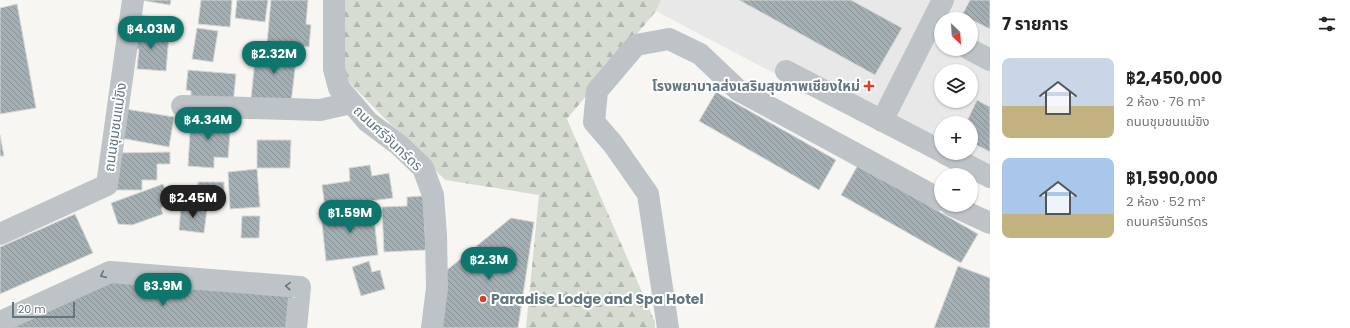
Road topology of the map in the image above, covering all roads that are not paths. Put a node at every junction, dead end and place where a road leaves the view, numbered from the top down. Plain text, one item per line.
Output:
1 (133, 0) edge
2 (334, 0) edge
3 (943, 0) edge
4 (940, 12) edge
5 (934, 33) edge
6 (978, 54) edge
7 (990, 60) edge
8 (786, 71) dead end
9 (351, 103) junction
10 (182, 106) dead end
11 (882, 121) junction
12 (934, 147) edge
13 (957, 160) edge
14 (990, 177) edge
15 (934, 196) edge
16 (966, 212) edge
17 (990, 223) edge
18 (0, 234) edge
19 (0, 322) edge
20 (296, 328) edge
21 (432, 328) edge
22 (668, 328) edge

1 - 18 street, ถนนชุมชนแม่ขิง
2 - 9 street, ถนนศรีจันทร์ดร
3 - 4 street
5 - 11 street
6 - 7 street
8 - 11 street
9 - 10 street
9 - 21 street, ถนนศรีจันทร์ดร
11 - 12 street
13 - 14 street
15 - 22 street
16 - 17 street
20 -> 19 street

